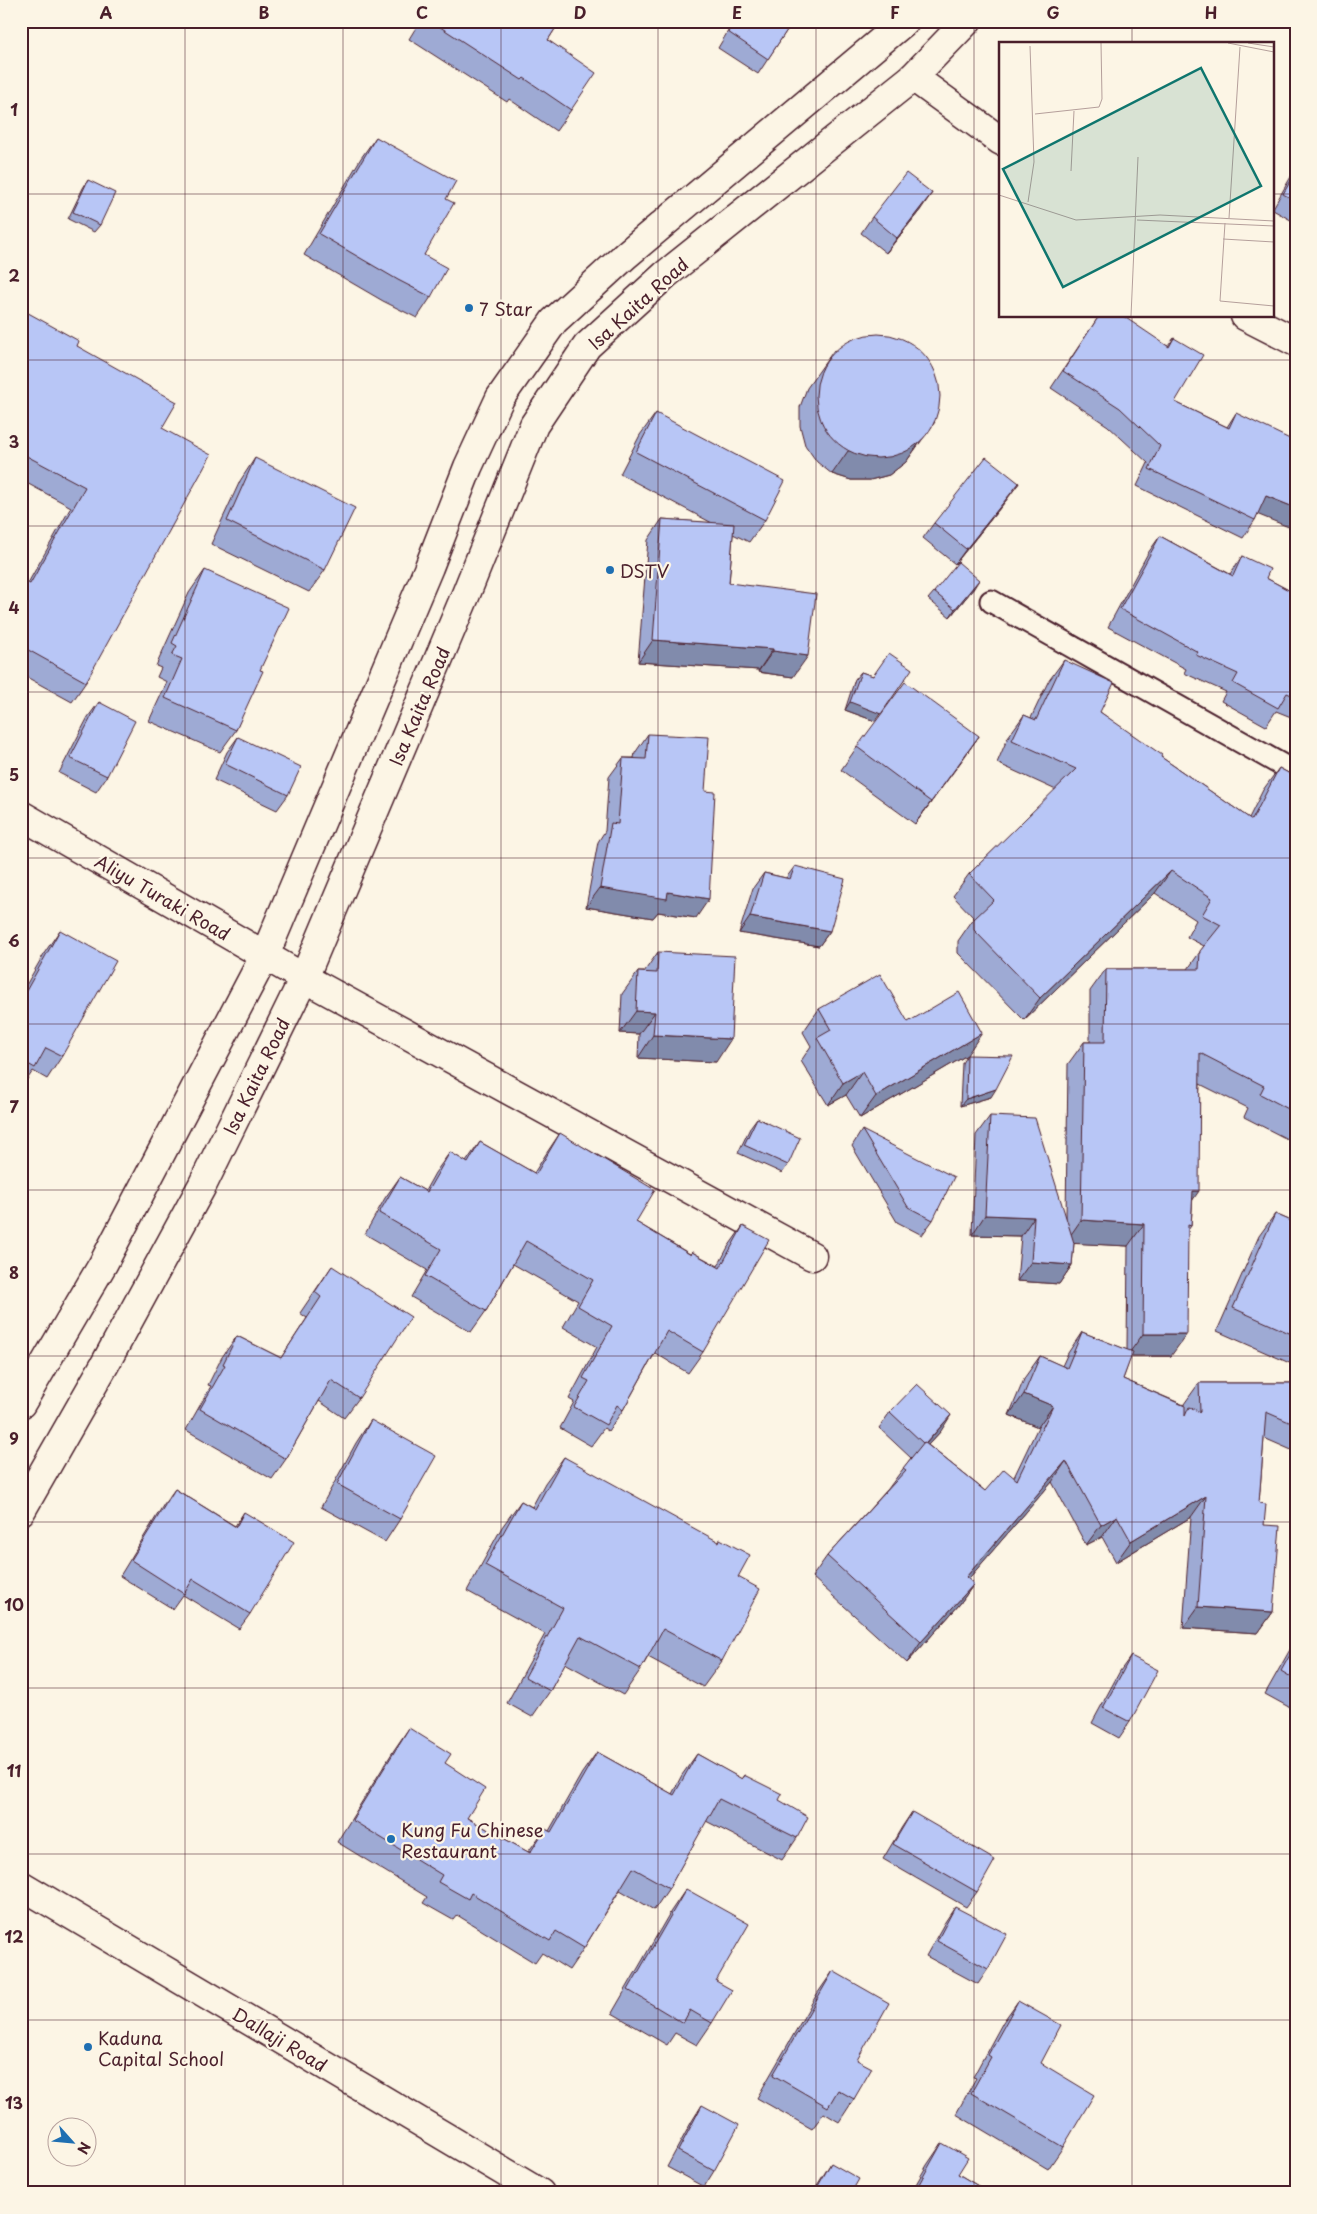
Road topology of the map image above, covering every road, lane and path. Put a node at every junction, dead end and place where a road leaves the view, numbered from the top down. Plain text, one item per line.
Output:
1 (905, 21) edge
2 (967, 21) edge
3 (913, 77) junction
4 (999, 140) edge
5 (1249, 318) edge
6 (1296, 342) edge
7 (991, 601) dead end
8 (1296, 773) edge
9 (21, 815) edge
10 (265, 955) junction
11 (304, 978) junction
12 (812, 1256) dead end
13 (21, 1404) edge
14 (21, 1511) edge
15 (21, 1885) edge
16 (540, 2193) edge

1 - 10 main road
2 - 3 main road, Isa Kaita Road
3 - 4 main road
3 - 11 main road, Isa Kaita Road
5 - 6 main road
7 - 8 lane
9 - 10 main road, Aliyu Turaki Road
10 - 11 main road, Aliyu Turaki Road
10 - 13 main road
11 - 12 main road, Aliyu Turaki Road
11 - 14 main road, Isa Kaita Road
15 - 16 main road, Dallaji Road

